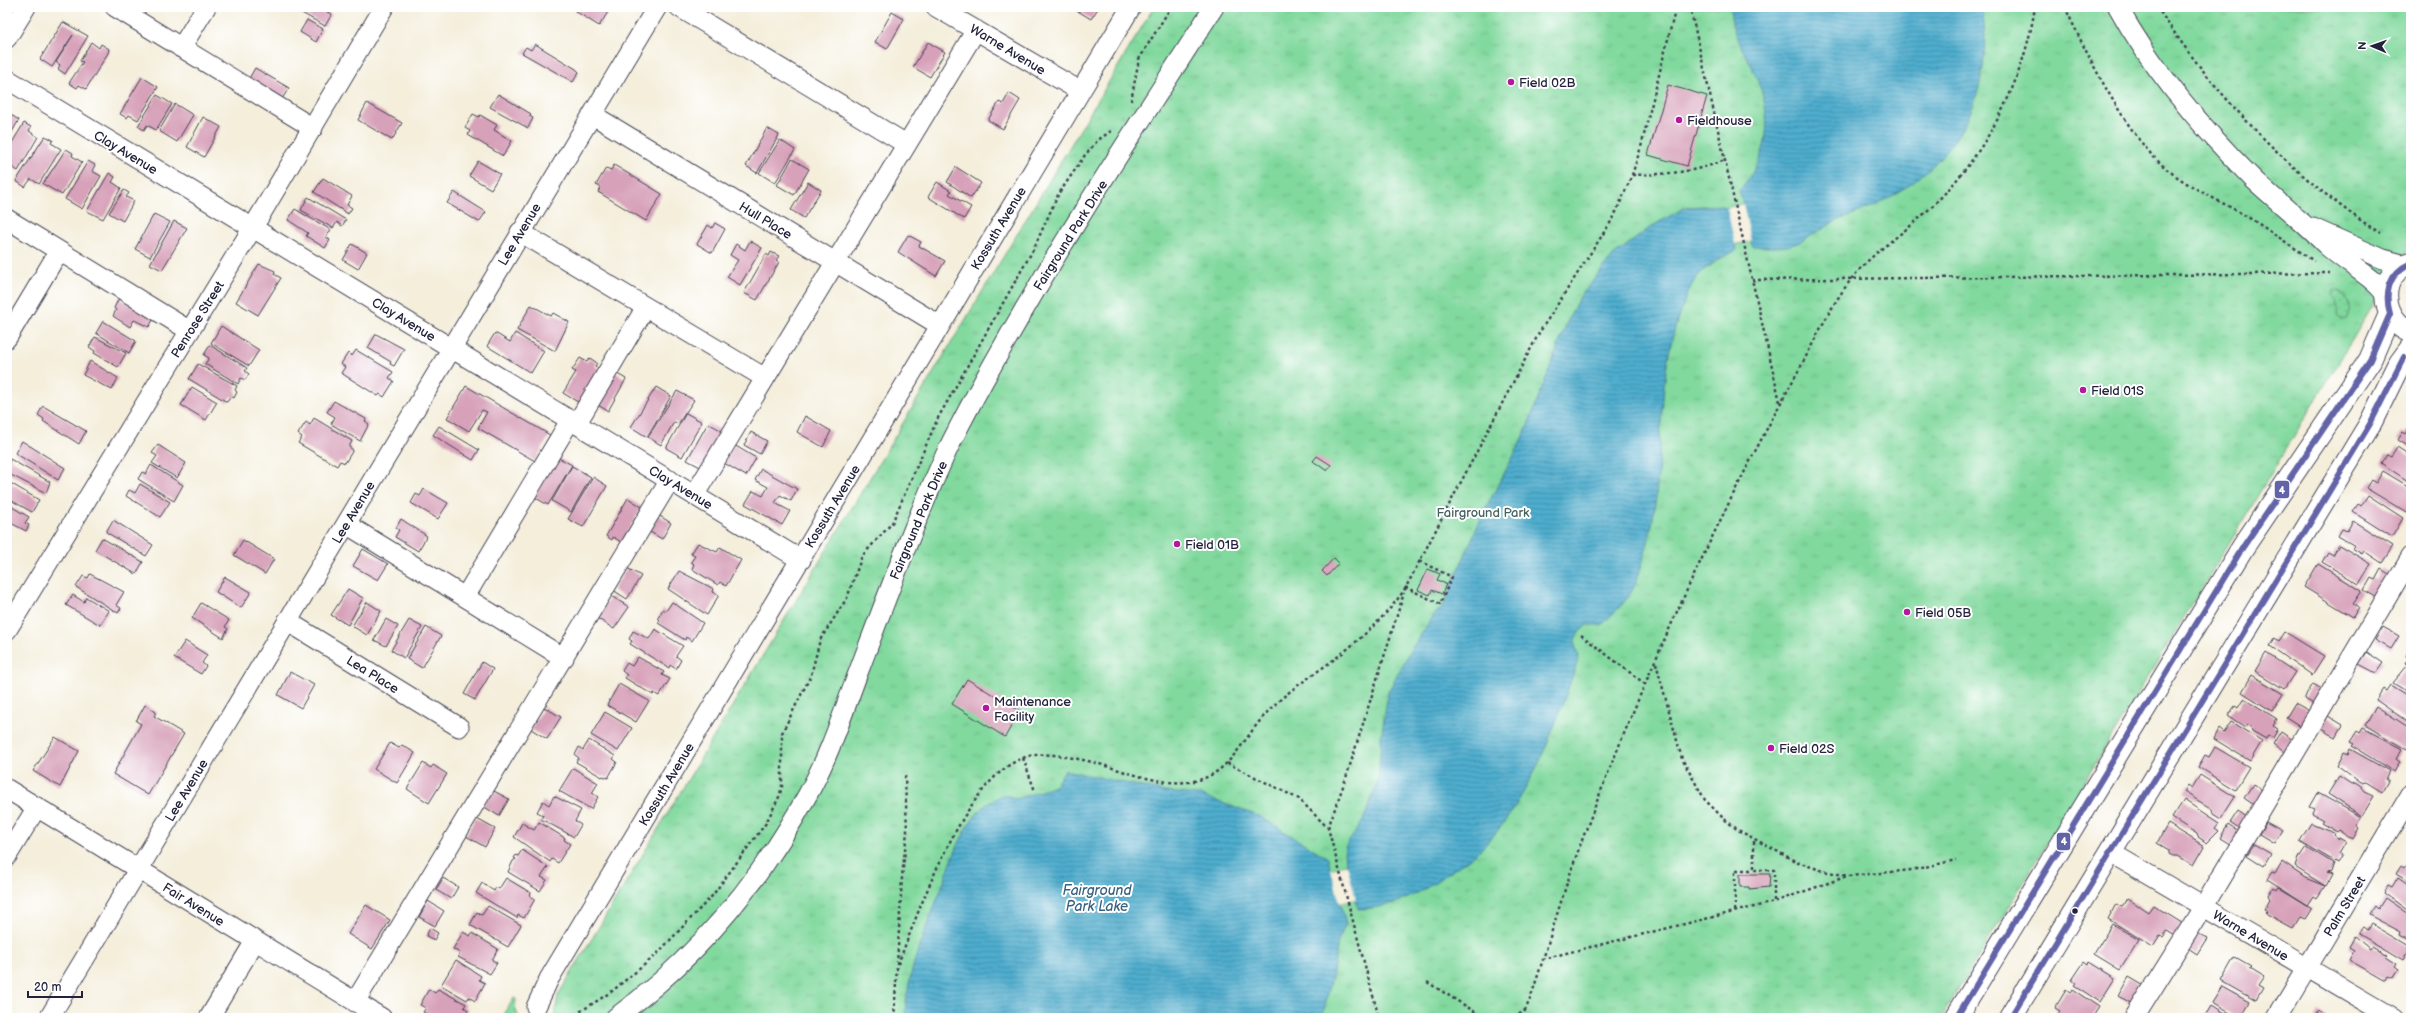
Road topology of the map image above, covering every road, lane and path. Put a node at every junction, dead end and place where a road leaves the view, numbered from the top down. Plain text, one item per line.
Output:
1 (26, 7) edge
2 (115, 7) edge
3 (206, 7) edge
4 (384, 7) edge
5 (657, 7) edge
6 (679, 7) edge
7 (936, 7) edge
8 (1131, 7) edge
9 (1171, 7) edge
10 (1214, 7) edge
11 (1676, 7) edge
12 (1690, 7) edge
13 (2035, 7) edge
14 (2065, 7) edge
15 (2118, 7) edge
16 (2157, 7) edge
17 (976, 30) junction
18 (7, 38) edge
19 (181, 48) junction
20 (7, 79) edge
21 (1080, 92) junction
22 (1131, 102) dead end
23 (592, 116) junction
24 (312, 128) junction
25 (1111, 131) dead end
26 (906, 144) junction
27 (1725, 160) junction
28 (1632, 175) junction
29 (7, 219) edge
30 (2308, 226) junction
31 (252, 229) junction
32 (520, 232) junction
33 (2380, 233) dead end
34 (59, 251) junction
35 (834, 262) junction
36 (2320, 264) dead end
37 (2408, 264) edge
38 (2326, 269) dead end
39 (1752, 280) junction
40 (1851, 280) junction
41 (2388, 305) junction
42 (646, 307) junction
43 (939, 325) junction
44 (190, 331) junction
45 (2411, 332) edge
46 (7, 338) edge
47 (452, 348) junction
48 (2411, 348) edge
49 (765, 378) junction
50 (1780, 403) junction
51 (574, 421) junction
52 (670, 480) junction
53 (695, 494) junction
54 (346, 524) junction
55 (2411, 558) edge
56 (801, 560) junction
57 (1419, 561) junction
58 (1405, 588) junction
59 (465, 597) junction
60 (287, 621) junction
61 (7, 630) edge
62 (1581, 635) dead end
63 (564, 658) junction
64 (1656, 662) junction
65 (1645, 684) junction
66 (459, 727) dead end
67 (1023, 758) junction
68 (1227, 763) junction
69 (905, 775) dead end
70 (7, 790) edge
71 (1035, 791) dead end
72 (2411, 794) edge
73 (37, 807) junction
74 (1328, 828) junction
75 (1754, 841) junction
76 (2110, 852) junction
77 (7, 856) edge
78 (1956, 860) dead end
79 (138, 870) junction
80 (1754, 870) junction
81 (1849, 876) junction
82 (1774, 902) junction
83 (2204, 906) junction
84 (1735, 911) junction
85 (255, 941) junction
86 (1542, 959) junction
87 (898, 964) junction
88 (2307, 968) junction
89 (1427, 982) dead end
90 (355, 1002) junction
91 (536, 1007) dead end
92 (1525, 1010) junction
93 (1958, 1017) edge
94 (49, 1018) edge
95 (209, 1018) edge
96 (382, 1018) edge
97 (570, 1018) edge
98 (616, 1018) edge
99 (894, 1018) edge
100 (1379, 1018) edge
101 (1485, 1018) edge
102 (1514, 1018) edge
103 (1524, 1018) edge
104 (2010, 1018) edge
105 (2134, 1018) edge
106 (2277, 1018) edge
107 (2392, 1018) edge

1 - 18 street
2 - 19 street
3 - 19 street
4 - 24 street, Penrose Street
5 - 23 street, Lee Avenue
6 - 26 street
7 - 17 street, Warne Avenue
8 - 21 street, Kossuth Avenue
9 - 22 path
10 - 98 street, Fairground Park Drive
11 - 28 path
12 - 27 path
13 - 40 path
14 - 36 path
15 - 30 street
16 - 33 path
17 - 21 street, Warne Avenue
17 - 26 street
19 - 24 street
20 - 31 street, Clay Avenue
21 - 43 street, Kossuth Avenue
23 - 32 street, Lee Avenue
23 - 35 street, Hull Place
24 - 31 street, Penrose Street
25 - 97 path
26 - 35 street
27 - 28 path
27 - 39 path
28 - 57 path
29 - 34 street
30 - 37 street
30 - 41 street
31 - 44 street, Penrose Street
31 - 47 street, Clay Avenue
32 - 42 street
32 - 47 street, Lee Avenue
34 - 44 street
34 - 46 street
35 - 43 street, Hull Place
35 - 49 street
37 - 41 main road
38 - 40 path
39 - 40 path
39 - 50 path
40 - 50 path
41 - 45 main road
41 - 93 main road
42 - 49 street
42 - 51 street
43 - 56 street, Kossuth Avenue
44 - 61 street, Penrose Street
47 - 51 street, Clay Avenue
47 - 54 street, Lee Avenue
48 - 76 main road
49 - 53 street
50 - 64 path
51 - 52 street, Clay Avenue
51 - 59 street
52 - 53 street, Clay Avenue
52 - 63 street
53 - 56 street, Clay Avenue
54 - 59 street
54 - 60 street, Lee Avenue
55 - 83 street
56 - 91 street, Kossuth Avenue
57 - 58 path
57 - 58 path
58 - 68 path
58 - 74 path
59 - 63 street
60 - 66 street, Lea Place
60 - 79 street, Lee Avenue
62 - 65 path
63 - 90 street
64 - 65 path
64 - 75 path
65 - 86 path
67 - 68 path
67 - 71 path
67 - 87 path
68 - 74 path
69 - 87 path
70 - 73 street, Fair Avenue
72 - 88 street, Palm Street
73 - 77 street
73 - 79 street, Fair Avenue
74 - 100 path
75 - 80 path
75 - 81 path
76 - 83 street, Warne Avenue
76 - 104 main road
78 - 81 path
79 - 85 street, Fair Avenue
79 - 94 street, Lee Avenue
80 - 82 path
80 - 84 path
81 - 82 path
82 - 84 path
83 - 88 street, Warne Avenue
83 - 105 street
84 - 86 path
85 - 90 street, Fair Avenue
85 - 95 street
86 - 92 path
87 - 99 path
88 - 106 street, Palm Street
88 - 107 street, Warne Avenue
89 - 101 path
90 - 96 street, Fair Avenue
92 - 102 path
92 - 103 path

